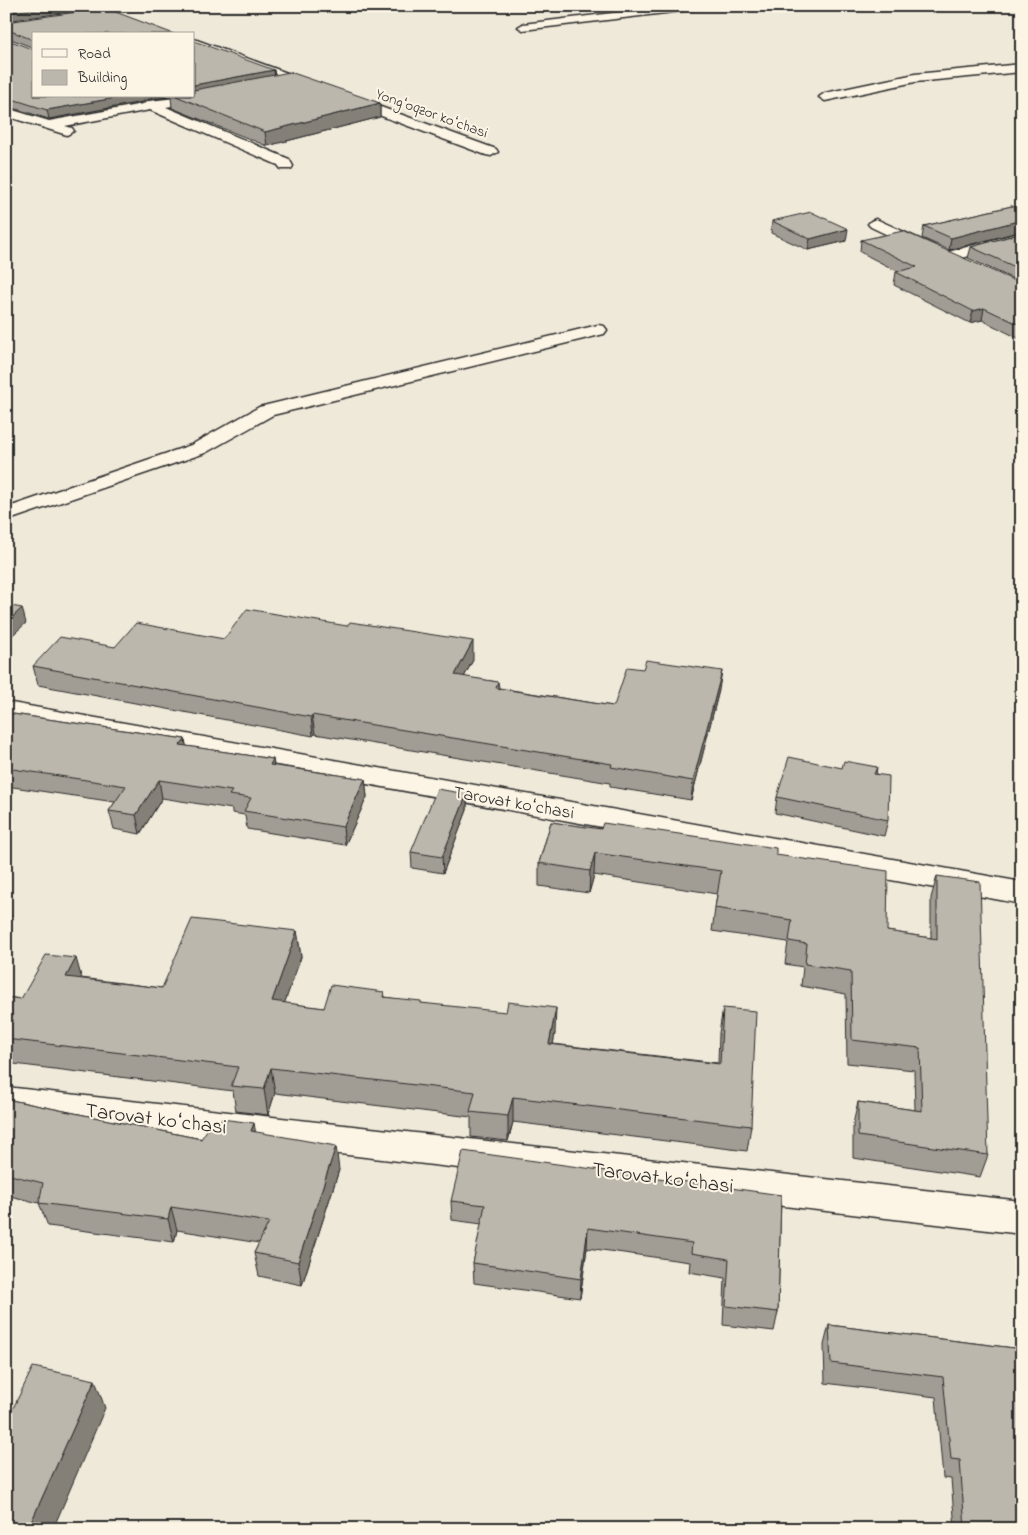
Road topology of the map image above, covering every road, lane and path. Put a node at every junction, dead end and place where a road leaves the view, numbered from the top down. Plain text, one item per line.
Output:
1 (699, 6) edge
2 (91, 10) edge
3 (111, 13) edge
4 (523, 27) dead end
5 (195, 42) edge
6 (1022, 68) edge
7 (294, 80) junction
8 (275, 83) edge
9 (218, 94) edge
10 (825, 97) dead end
11 (133, 98) edge
12 (151, 106) junction
13 (6, 112) edge
14 (49, 125) junction
15 (79, 135) dead end
16 (491, 152) dead end
17 (286, 166) dead end
18 (876, 224) dead end
19 (1022, 238) edge
20 (947, 257) junction
21 (972, 268) edge
22 (598, 330) dead end
23 (6, 515) edge
24 (6, 710) edge
25 (1022, 894) edge
26 (6, 1101) edge
27 (1022, 1218) edge

1 - 4 street
2 - 3 street
5 - 7 street, Yongʻoqzor koʻchasi
6 - 10 street
7 - 8 street
7 - 16 street, Yongʻoqzor koʻchasi
9 - 12 street
11 - 12 street
12 - 14 street
12 - 17 street
13 - 14 street
14 - 15 street
18 - 20 street
19 - 20 street
20 - 21 street
22 - 23 street
24 - 25 street, Tarovat koʻchasi
26 - 27 street, Tarovat koʻchasi

